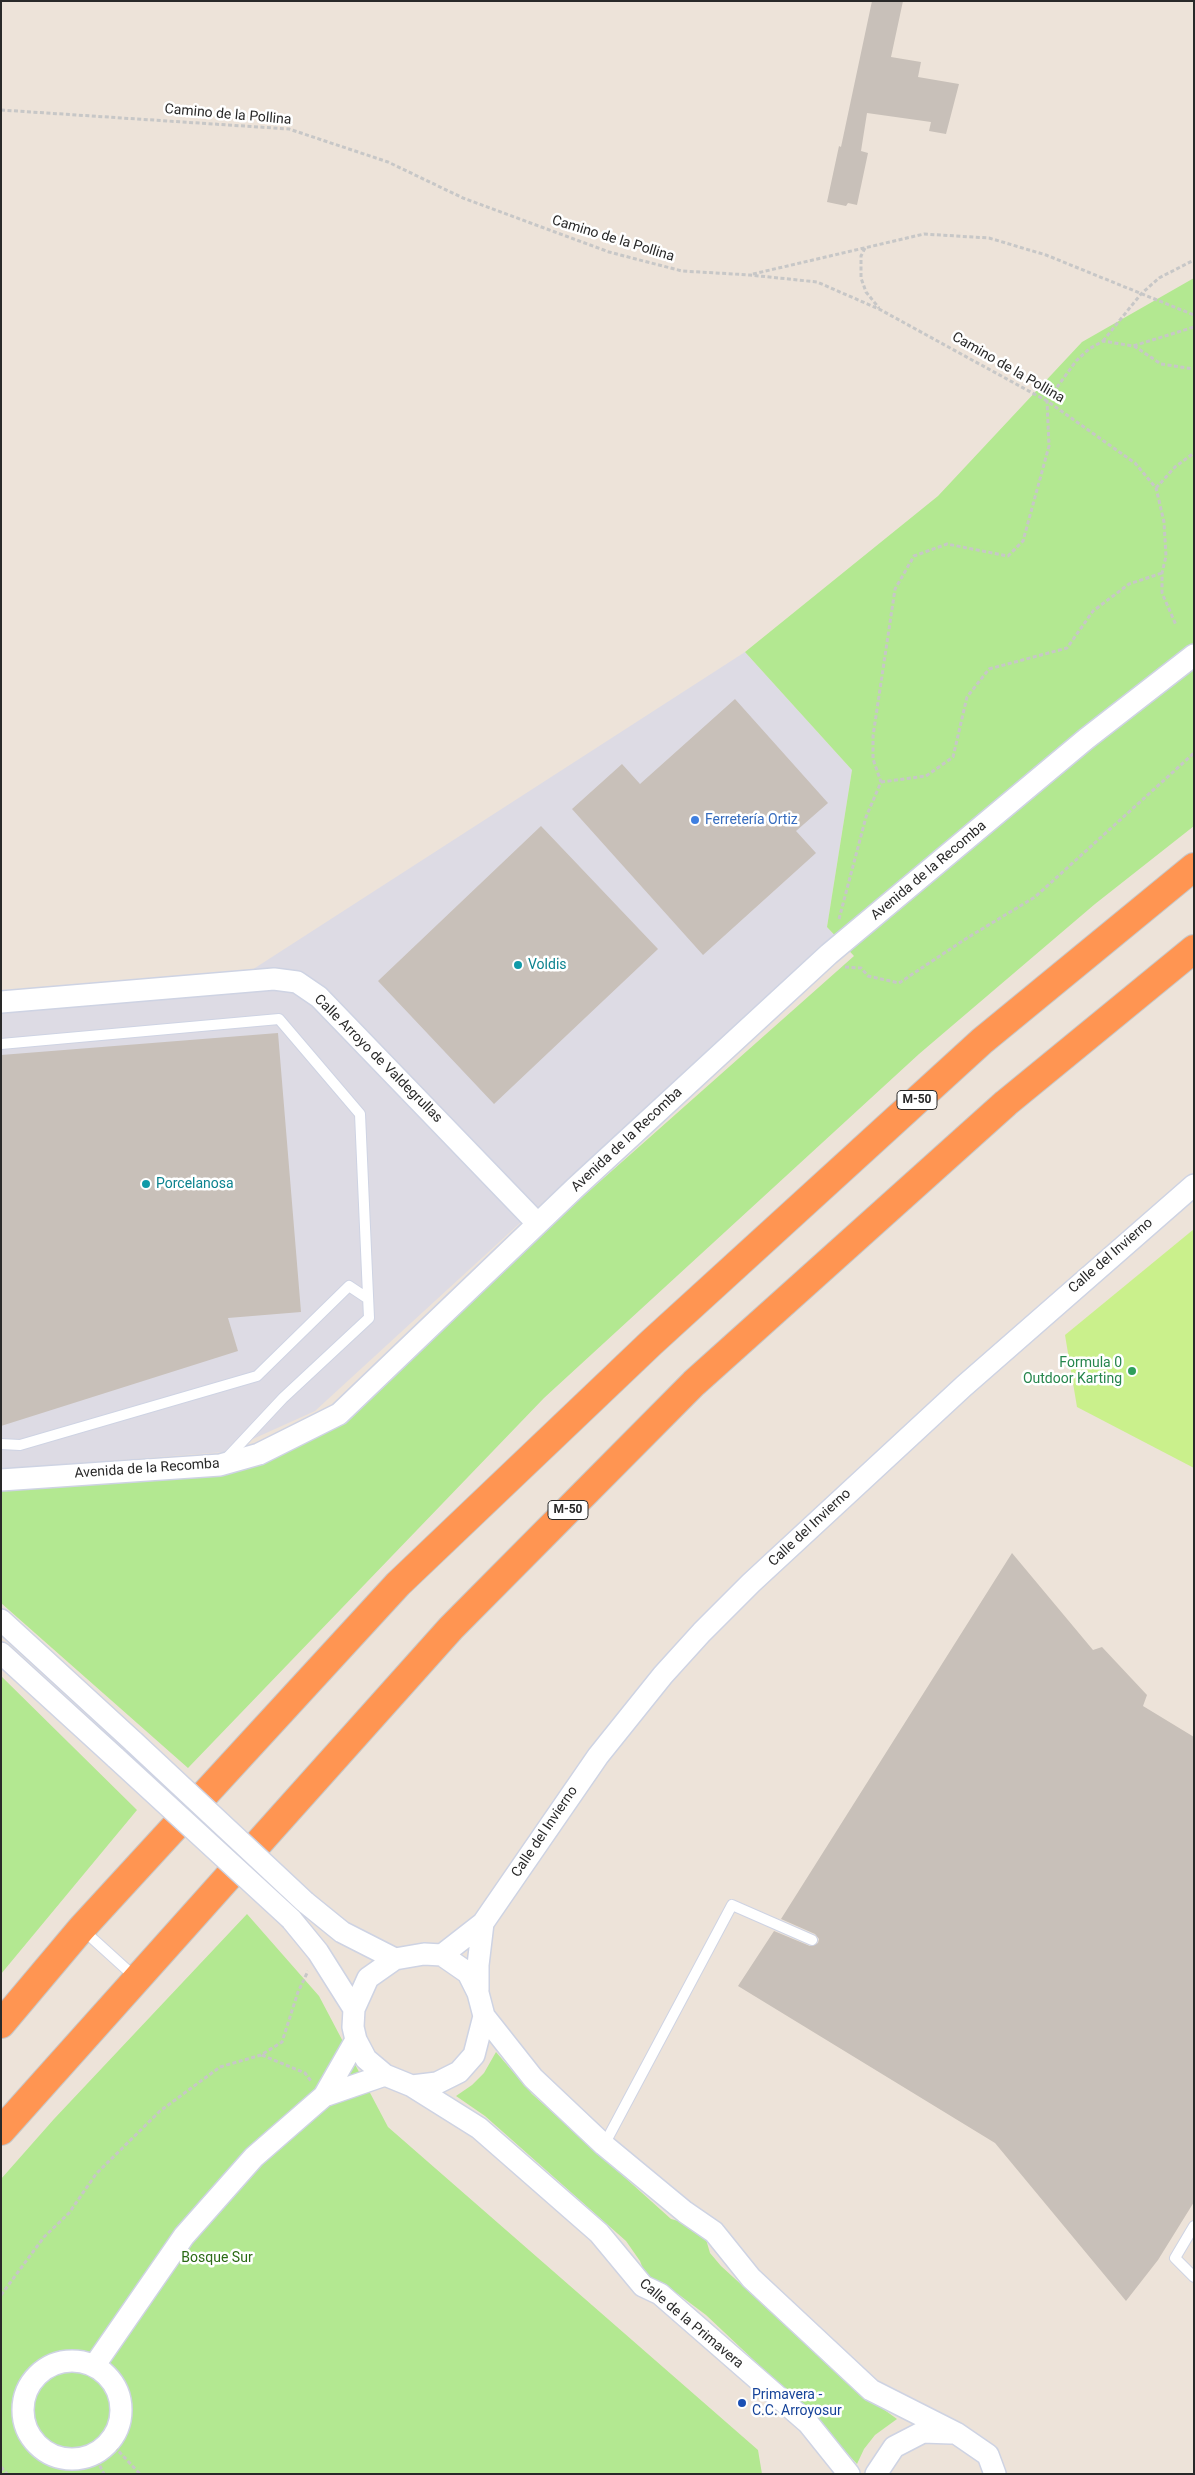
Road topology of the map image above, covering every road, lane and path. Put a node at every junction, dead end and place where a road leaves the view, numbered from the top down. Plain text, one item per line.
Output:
1 (1, 110) edge
2 (865, 248) junction
3 (1194, 260) edge
4 (750, 275) junction
5 (1141, 294) junction
6 (879, 309) junction
7 (1194, 315) edge
8 (1194, 327) edge
9 (1103, 341) junction
10 (1133, 346) junction
11 (1194, 369) edge
12 (1047, 400) junction
13 (1194, 453) edge
14 (1156, 488) junction
15 (1162, 573) junction
16 (1176, 624) dead end
17 (1194, 655) edge
18 (1194, 753) edge
19 (881, 782) junction
20 (1194, 867) edge
21 (838, 923) dead end
22 (1194, 949) edge
23 (839, 966) dead end
24 (1, 1002) edge
25 (1, 1044) edge
26 (1194, 1185) edge
27 (538, 1223) junction
28 (368, 1298) junction
29 (1, 1444) edge
30 (220, 1465) junction
31 (1, 1480) edge
32 (1, 1620) edge
33 (1, 1653) edge
34 (483, 1923) junction
35 (81, 1929) junction
36 (812, 1940) dead end
37 (442, 1955) junction
38 (395, 1958) junction
39 (310, 1963) dead end
40 (136, 1978) junction
41 (478, 1993) junction
42 (354, 2009) junction
43 (484, 2016) junction
44 (1, 2024) edge
45 (356, 2040) junction
46 (262, 2055) junction
47 (385, 2075) junction
48 (412, 2086) junction
49 (324, 2096) junction
50 (1, 2131) edge
51 (604, 2145) junction
52 (1194, 2226) edge
53 (1194, 2277) edge
54 (1, 2294) edge
55 (94, 2366) junction
56 (956, 2433) junction
57 (102, 2448) junction
58 (1, 2467) edge
59 (7, 2474) edge
60 (104, 2474) edge
61 (140, 2474) edge
62 (850, 2474) edge
63 (876, 2474) edge
64 (995, 2474) edge

1 - 4 path, Camino de la Pollina
2 - 4 path
2 - 5 path
2 - 6 path
3 - 5 path
4 - 6 path, Camino de la Pollina
5 - 7 path
5 - 9 path
6 - 12 path, Camino de la Pollina
8 - 10 path
9 - 10 path
9 - 12 path
10 - 11 path
12 - 14 path, Camino de la Pollina
12 - 19 path
13 - 14 path
14 - 15 path, Camino de la Pollina
15 - 16 path, Camino de la Pollina
15 - 19 path
17 - 27 street, Avenida de la Recomba
18 - 23 path
19 - 21 path
20 - 35 highway, M-50
22 - 40 highway, M-50
24 - 27 street, Calle Arroyo de Valdegrullas
25 - 28 lane
26 - 34 street, Calle del Invierno
27 - 30 street, Avenida de la Recomba
28 - 29 lane
28 - 30 lane
30 - 31 street, Avenida de la Recomba
32 - 38 street, bridge
33 - 42 street, bridge
34 - 37 street
34 - 41 street
35 - 40 lane
35 - 44 highway, M-50
36 - 51 lane
37 - 38 street
37 - 41 street
38 - 42 street
39 - 46 path
40 - 50 highway, M-50
41 - 43 street
42 - 45 street
43 - 48 street
43 - 51 street
45 - 47 street
45 - 49 street
46 - 49 path
46 - 54 path
47 - 48 street
47 - 49 street
48 - 62 street, Calle de la Primavera
49 - 55 street
51 - 56 street
52 - 53 lane
55 - 57 street
55 - 57 street
56 - 63 street
56 - 64 street
57 - 60 path
57 - 61 path
58 - 59 path

